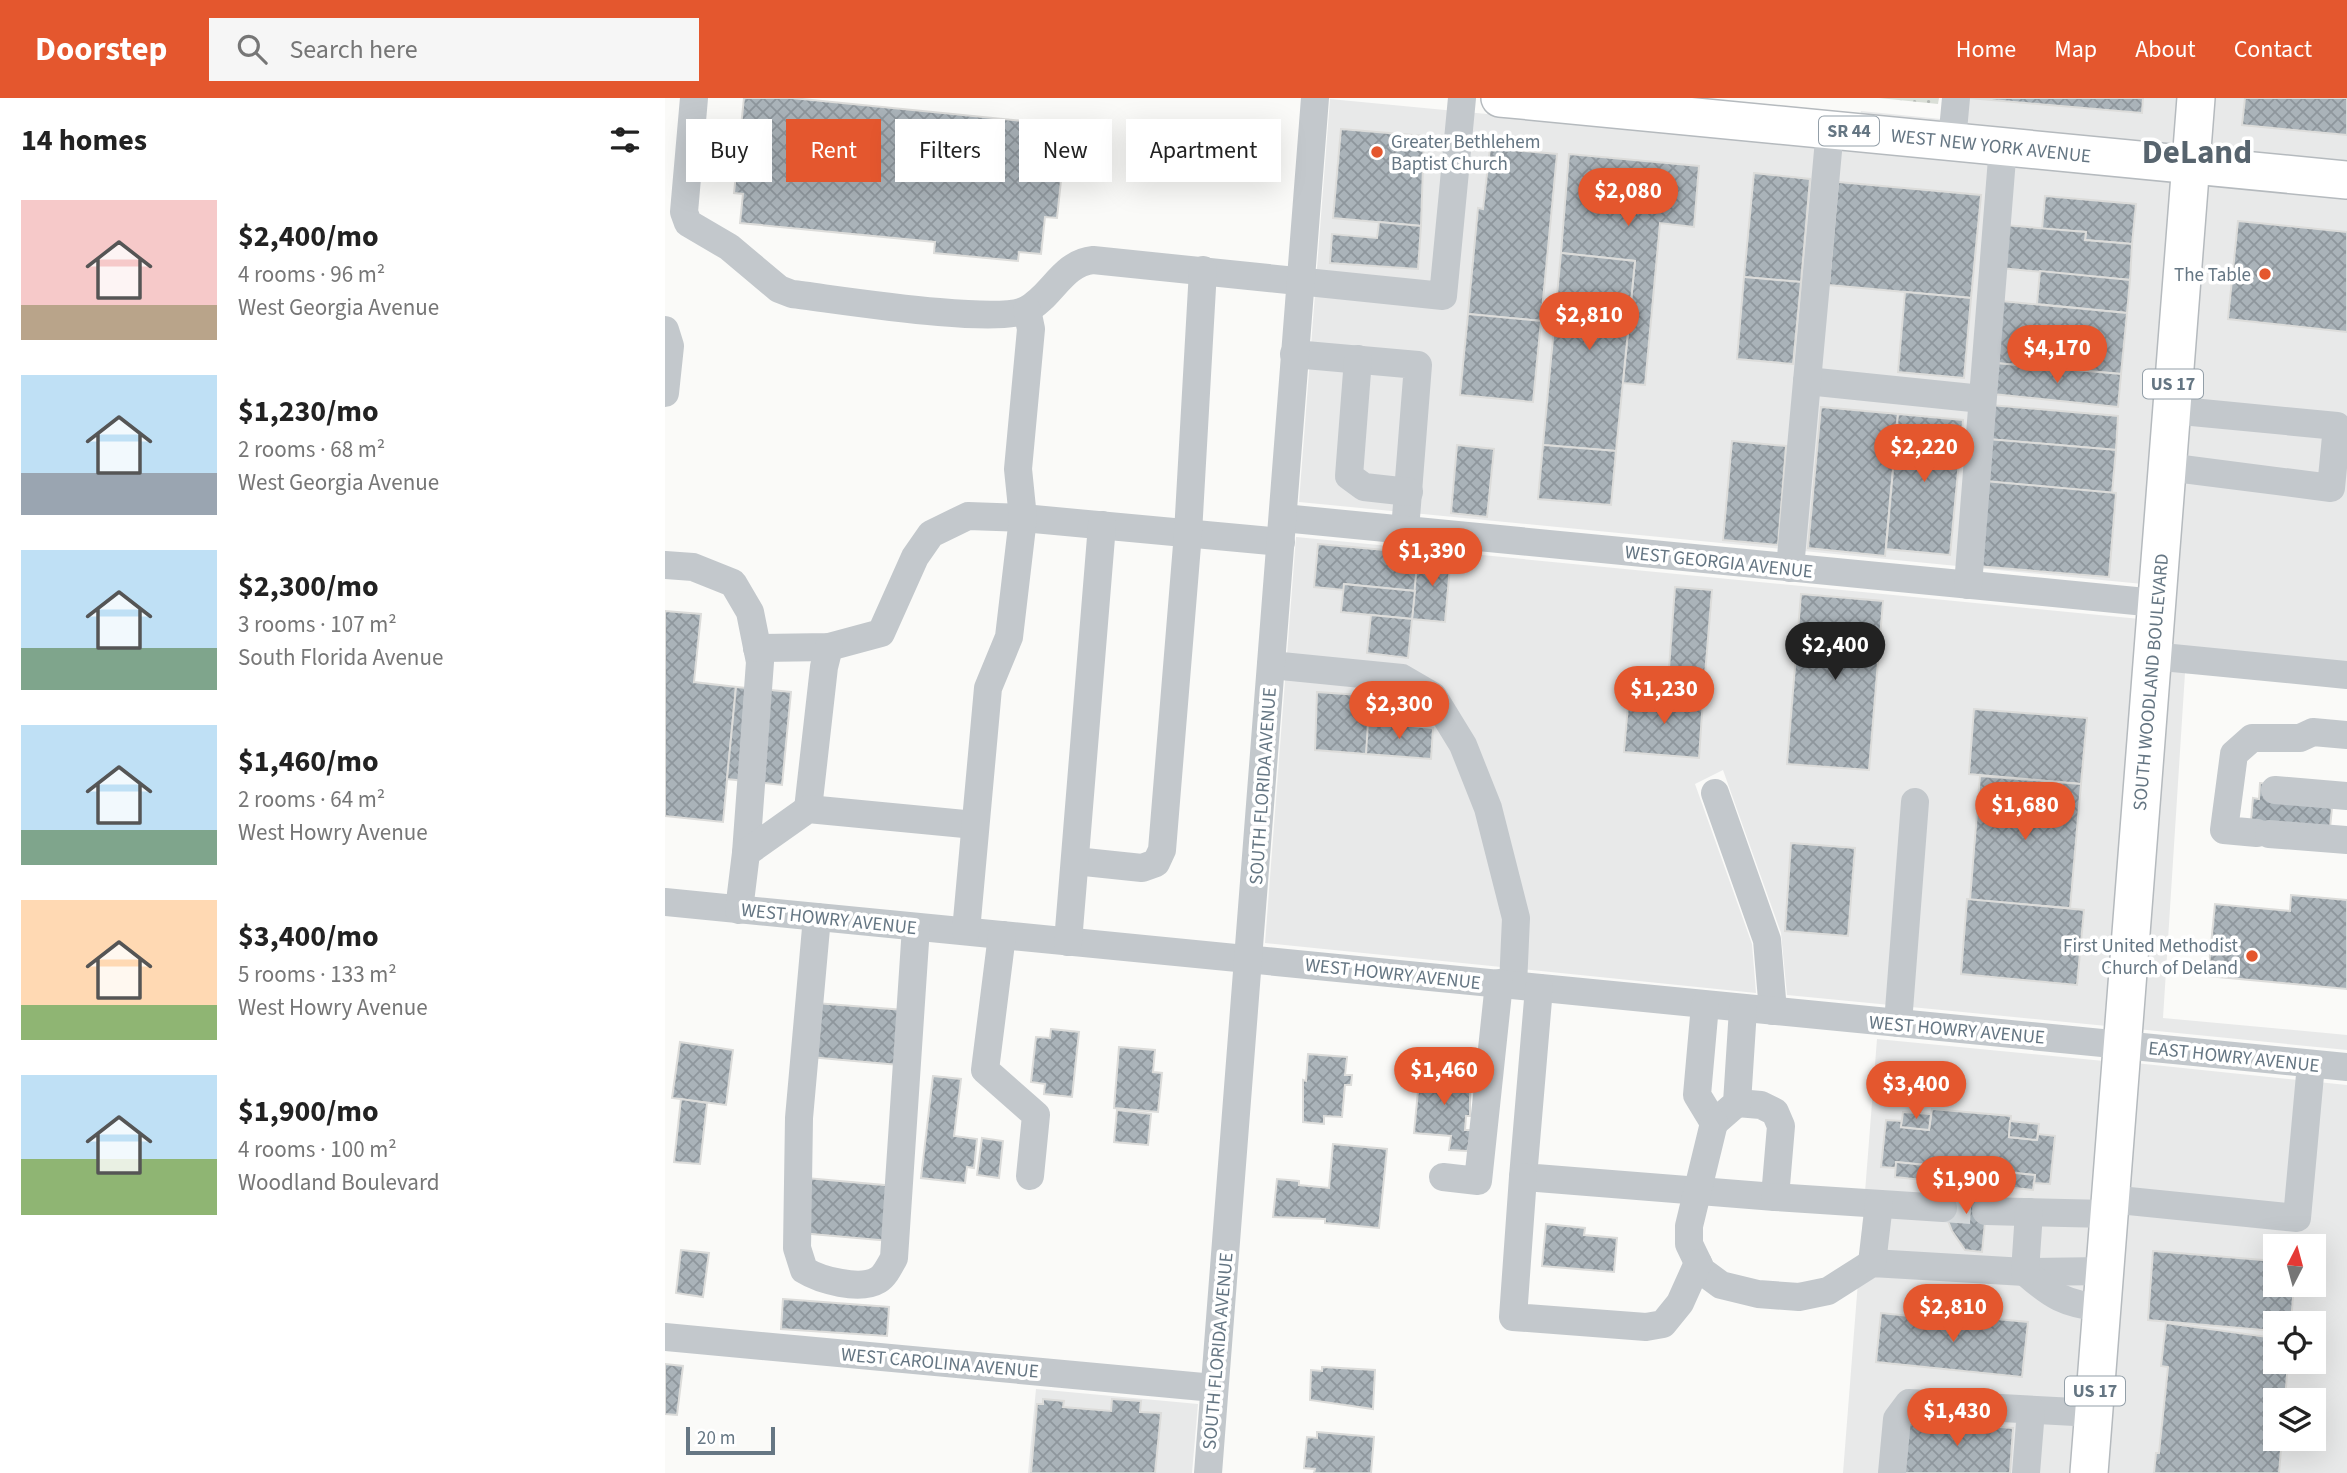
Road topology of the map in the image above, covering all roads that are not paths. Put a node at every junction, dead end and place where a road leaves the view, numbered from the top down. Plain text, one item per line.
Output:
1 (694, 98) edge
2 (1315, 98) edge
3 (1462, 98) edge
4 (1500, 98) edge
5 (1956, 98) edge
6 (2196, 98) edge
7 (1829, 129) junction
8 (1952, 141) junction
9 (2003, 146) junction
10 (2190, 164) junction
11 (2347, 180) edge
12 (1203, 270) junction
13 (1300, 279) junction
14 (1027, 310) junction
15 (665, 330) edge
16 (1294, 354) junction
17 (1358, 359) junction
18 (1807, 381) junction
19 (665, 393) edge
20 (1982, 399) junction
21 (2171, 410) junction
22 (2167, 467) junction
23 (1409, 492) junction
24 (1023, 518) junction
25 (1102, 525) junction
26 (1282, 530) junction
27 (1405, 530) junction
28 (1188, 533) junction
29 (665, 565) edge
30 (1790, 568) junction
31 (1968, 585) junction
32 (2156, 603) junction
33 (829, 647) junction
34 (757, 648) junction
35 (2152, 656) junction
36 (1271, 665) junction
37 (2347, 675) edge
38 (2347, 735) edge
39 (2229, 786) junction
40 (1715, 793) dead end
41 (2347, 796) edge
42 (1915, 802) dead end
43 (808, 809) junction
44 (975, 825) junction
45 (2347, 840) edge
46 (746, 853) junction
47 (1075, 861) junction
48 (665, 902) edge
49 (739, 909) junction
50 (817, 917) junction
51 (916, 927) junction
52 (967, 932) junction
53 (1002, 935) junction
54 (1068, 942) junction
55 (1249, 959) junction
56 (1517, 985) junction
57 (1705, 1004) junction
58 (1743, 1009) junction
59 (1773, 1011) junction
60 (1898, 1023) junction
61 (2121, 1044) junction
62 (2311, 1064) junction
63 (2347, 1067) edge
64 (1737, 1102) junction
65 (1714, 1124) junction
66 (1030, 1176) dead end
67 (1443, 1177) dead end
68 (1523, 1177) junction
69 (1697, 1190) junction
70 (1775, 1197) junction
71 (1879, 1204) junction
72 (2109, 1207) junction
73 (1943, 1208) tunnel mouth
74 (1986, 1211) tunnel mouth
75 (2029, 1212) junction
76 (1698, 1263) junction
77 (1872, 1263) junction
78 (2104, 1270) junction
79 (2025, 1272) junction
80 (2102, 1308) junction
81 (665, 1337) edge
82 (1214, 1388) junction
83 (2031, 1410) junction
84 (2094, 1413) junction
85 (1207, 1473) edge
86 (1892, 1473) edge
87 (2027, 1473) edge
88 (2089, 1473) edge

1 - 14 street
2 - 13 street, SOUTH FLORIDA AVENUE
3 - 13 street
4 - 7 main road, WEST NEW YORK AVENUE / SR 44
5 - 8 street
6 - 10 main road, US 17
7 - 8 main road, WEST NEW YORK AVENUE / SR 44
7 - 18 street
8 - 9 main road, WEST NEW YORK AVENUE / SR 44
9 - 10 main road, WEST NEW YORK AVENUE / SR 44
9 - 20 street
10 - 11 main road, SR 44
10 - 21 main road, SOUTH WOODLAND BOULEVARD / US 17
12 - 13 street
12 - 14 street
12 - 28 street
13 - 16 street, SOUTH FLORIDA AVENUE
14 - 24 street
15 - 19 street
16 - 17 street
16 - 26 street, SOUTH FLORIDA AVENUE
17 - 23 street
17 - 23 street
18 - 20 street
18 - 30 street
20 - 31 street
21 - 22 main road, SOUTH WOODLAND BOULEVARD / US 17
21 - 22 street
22 - 32 main road, SOUTH WOODLAND BOULEVARD / US 17
23 - 27 street
24 - 25 street, WEST GEORGIA AVENUE
24 - 33 street, WEST GEORGIA AVENUE
24 - 44 street
25 - 28 street, WEST GEORGIA AVENUE
25 - 47 street
26 - 27 street, WEST GEORGIA AVENUE
26 - 28 street, WEST GEORGIA AVENUE
26 - 36 street, SOUTH FLORIDA AVENUE
27 - 30 street, WEST GEORGIA AVENUE
28 - 47 street
29 - 34 street
30 - 31 street, WEST GEORGIA AVENUE
31 - 32 street, WEST GEORGIA AVENUE
32 - 35 main road, SOUTH WOODLAND BOULEVARD / US 17
33 - 34 street, WEST GEORGIA AVENUE
33 - 43 street
34 - 46 street
35 - 37 street
35 - 61 main road, SOUTH WOODLAND BOULEVARD / US 17
36 - 55 street, SOUTH FLORIDA AVENUE
36 - 56 street
38 - 39 street
39 - 41 street
39 - 45 street
40 - 59 street
42 - 60 street
43 - 44 street
43 - 46 street
44 - 52 street
46 - 49 street
47 - 54 street
48 - 49 street, WEST HOWRY AVENUE
49 - 50 street, WEST HOWRY AVENUE
50 - 51 street, WEST HOWRY AVENUE
50 - 51 street
51 - 52 street, WEST HOWRY AVENUE
52 - 53 street, WEST HOWRY AVENUE
53 - 54 street, WEST HOWRY AVENUE
53 - 66 street
54 - 55 street, WEST HOWRY AVENUE
55 - 56 street, WEST HOWRY AVENUE
55 - 82 street, SOUTH FLORIDA AVENUE
56 - 57 street, WEST HOWRY AVENUE
56 - 67 street
56 - 68 street
57 - 58 street, WEST HOWRY AVENUE
57 - 65 street
58 - 59 street, WEST HOWRY AVENUE
58 - 64 street
59 - 60 street, WEST HOWRY AVENUE
60 - 61 street, WEST HOWRY AVENUE
61 - 62 street, EAST HOWRY AVENUE
61 - 72 main road, SOUTH WOODLAND BOULEVARD / US 17
62 - 63 street, EAST HOWRY AVENUE
62 - 72 street
64 - 65 street
64 - 70 street
65 - 69 street
68 - 69 street
68 - 76 street
69 - 70 street
69 - 76 street
70 - 71 street
71 - 73 street
71 - 77 street
72 - 75 street
72 - 78 main road, US 17
74 - 75 street
75 - 79 street
76 - 77 street
77 - 79 street
78 - 79 street
78 - 80 main road, US 17
79 - 80 street
80 - 84 main road, US 17
81 - 82 street, WEST CAROLINA AVENUE
82 - 85 street, SOUTH FLORIDA AVENUE
83 - 84 street
83 - 86 street
83 - 87 street
84 - 88 main road, US 17

